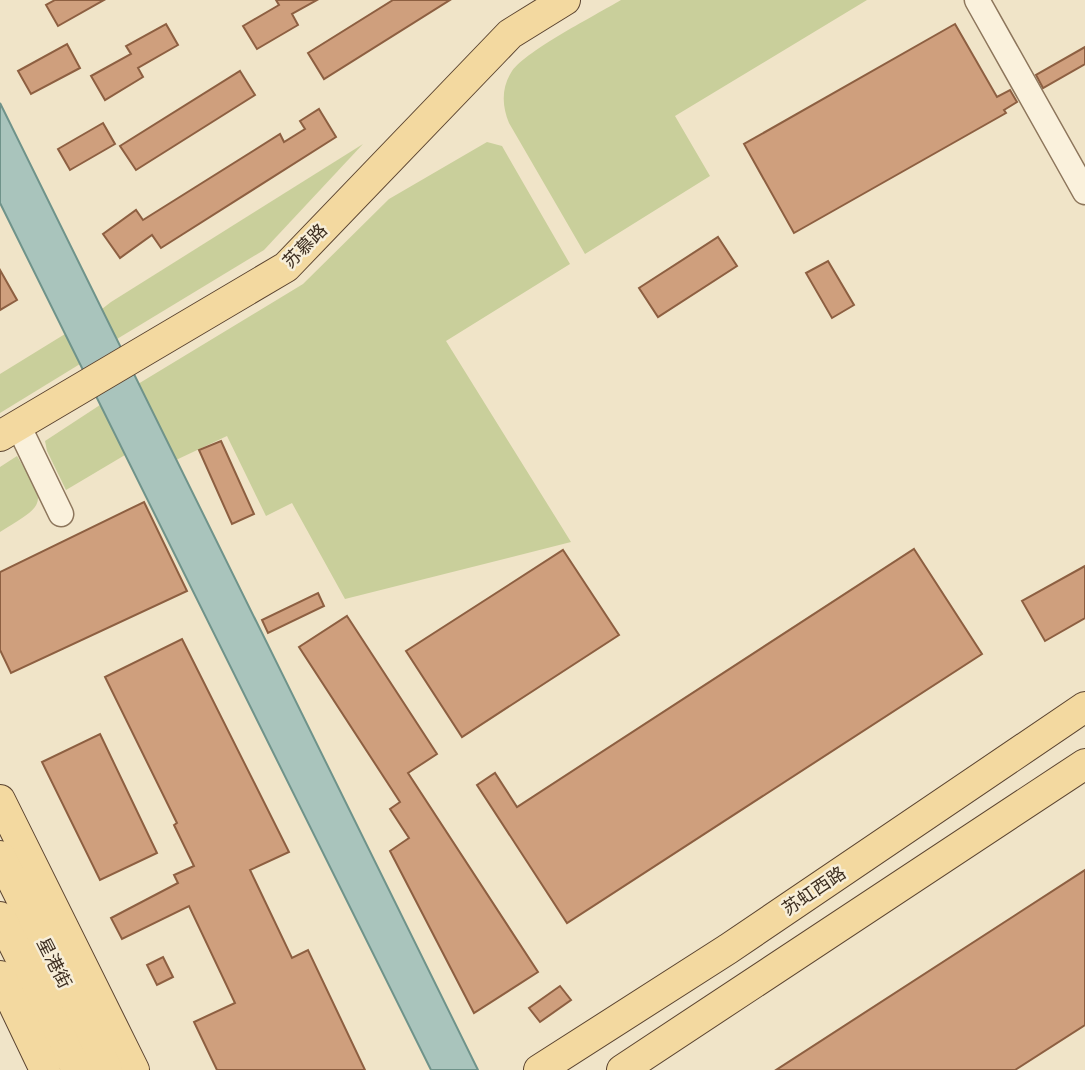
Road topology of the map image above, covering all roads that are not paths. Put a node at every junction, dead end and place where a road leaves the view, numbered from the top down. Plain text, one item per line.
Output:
1 (565, 0) edge
2 (976, 0) edge
3 (1085, 192) edge
4 (9, 430) edge
5 (61, 514) dead end
6 (1085, 707) edge
7 (1085, 764) edge
8 (0, 800) edge
9 (0, 856) edge
10 (0, 916) edge
11 (0, 976) edge
12 (46, 1070) edge
13 (77, 1070) edge
14 (107, 1070) edge
15 (134, 1070) edge
16 (539, 1070) edge
17 (622, 1070) edge

1 - 4 main road, 苏慕路
2 - 3 lane
4 - 5 lane
6 - 16 main road, 苏虹西路
7 - 17 main road
8 - 15 main road
9 - 14 main road, 星港街
10 - 13 main road, 星港街
11 - 12 main road

